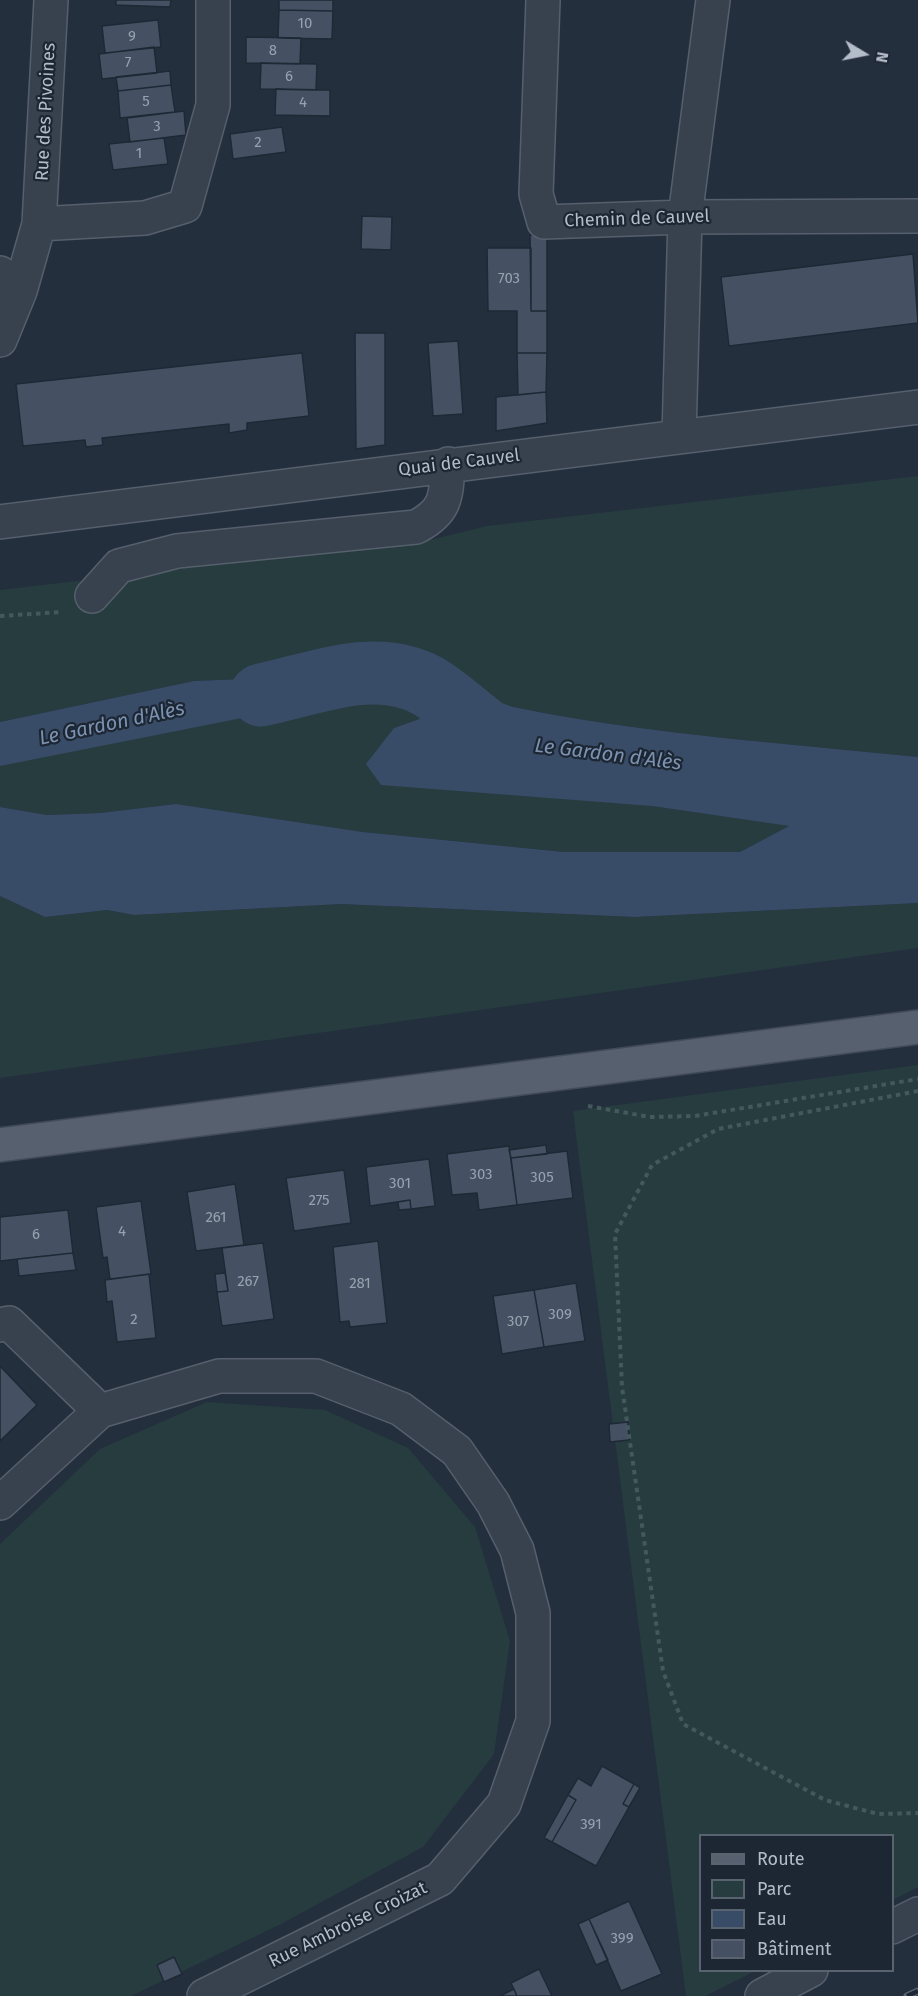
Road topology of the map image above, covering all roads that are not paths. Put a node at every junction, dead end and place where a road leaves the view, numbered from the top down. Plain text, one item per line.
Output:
1 (51, 0) edge
2 (213, 0) edge
3 (543, 0) edge
4 (713, 0) edge
5 (918, 216) edge
6 (684, 217) junction
7 (39, 224) junction
8 (10, 282) edge
9 (0, 340) edge
10 (918, 407) edge
11 (680, 436) junction
12 (448, 464) junction
13 (0, 522) edge
14 (92, 596) road end
15 (918, 1028) edge
16 (0, 1145) edge
17 (0, 1324) edge
18 (100, 1411) junction
19 (0, 1503) edge
20 (918, 1914) edge
21 (894, 1926) edge
22 (809, 1972) edge
23 (204, 1996) edge
24 (762, 1996) edge

1 - 7 street, Rue des Pivoines
2 - 7 street
3 - 6 street, Chemin de Cauvel
4 - 6 street
5 - 6 street, Chemin de Cauvel
6 - 11 street
7 - 8 street, Rue des Pivoines
8 - 9 street, Rue des Pivoines
10 - 11 street, Quai de Cauvel
11 - 12 street, Quai de Cauvel
12 - 13 street, Quai de Cauvel
12 - 14 street
15 - 16 main road
17 - 18 street
18 - 19 street, Rue Ambroise Croizat
18 - 23 street, Rue Ambroise Croizat
20 - 21 street
22 - 24 street

